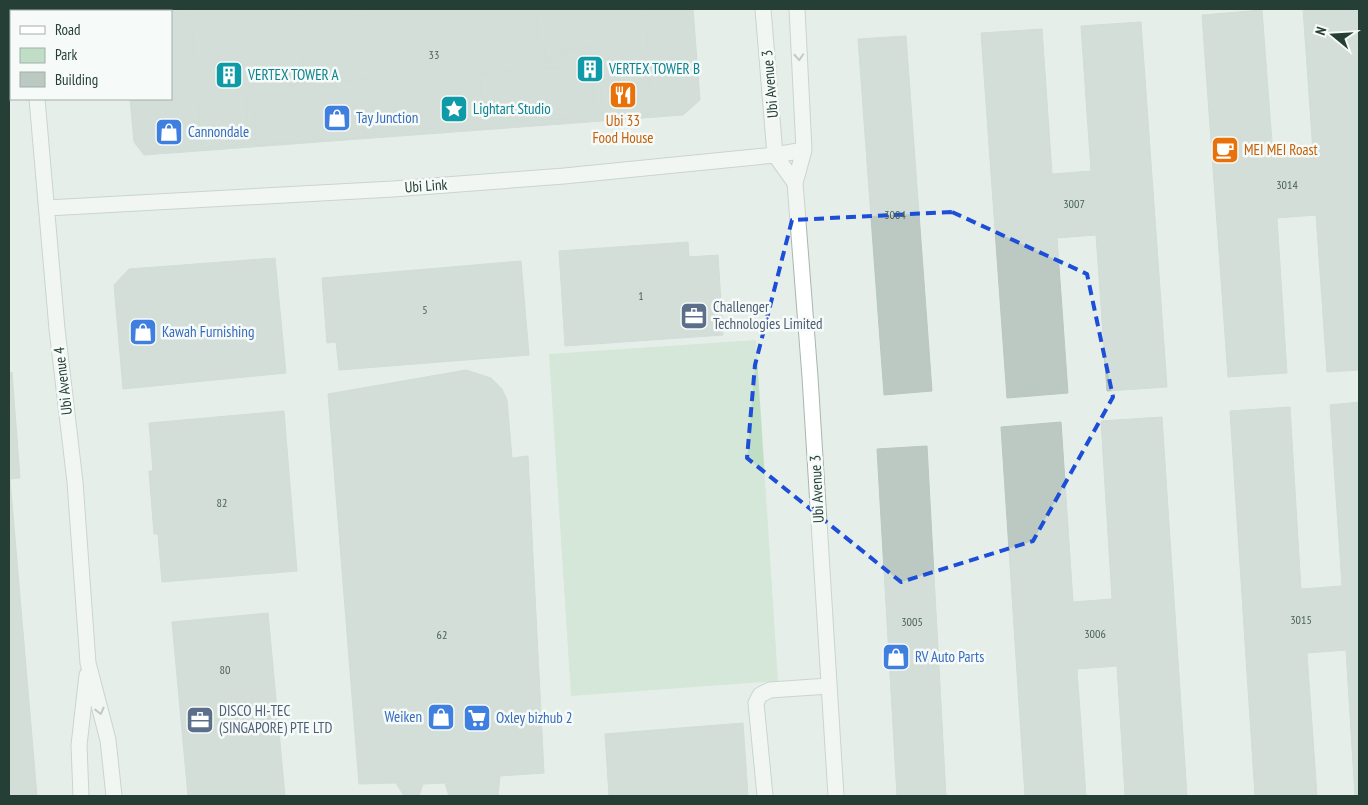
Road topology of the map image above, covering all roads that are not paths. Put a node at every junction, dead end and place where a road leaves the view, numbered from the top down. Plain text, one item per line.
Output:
1 (763, 9) edge
2 (797, 9) edge
3 (37, 100) edge
4 (804, 150) junction
5 (775, 155) junction
6 (795, 183) junction
7 (47, 208) junction
8 (88, 664) junction
9 (829, 686) junction
10 (81, 796) edge
11 (114, 796) edge
12 (765, 796) edge
13 (836, 796) edge

1 - 5 street, Ubi Avenue 3
2 -> 4 street, Ubi Avenue 3
3 - 7 street, Ubi Avenue 4
4 - 5 street, Ubi Link
4 - 6 street, Ubi Avenue 3
5 - 6 street
5 - 7 street, Ubi Link
6 - 9 street, Ubi Avenue 3
7 - 8 street, Ubi Avenue 4
8 - 10 street, Ubi Avenue 4
8 -> 11 street, Ubi Avenue 4
9 - 12 street
9 - 13 street, Ubi Avenue 3

